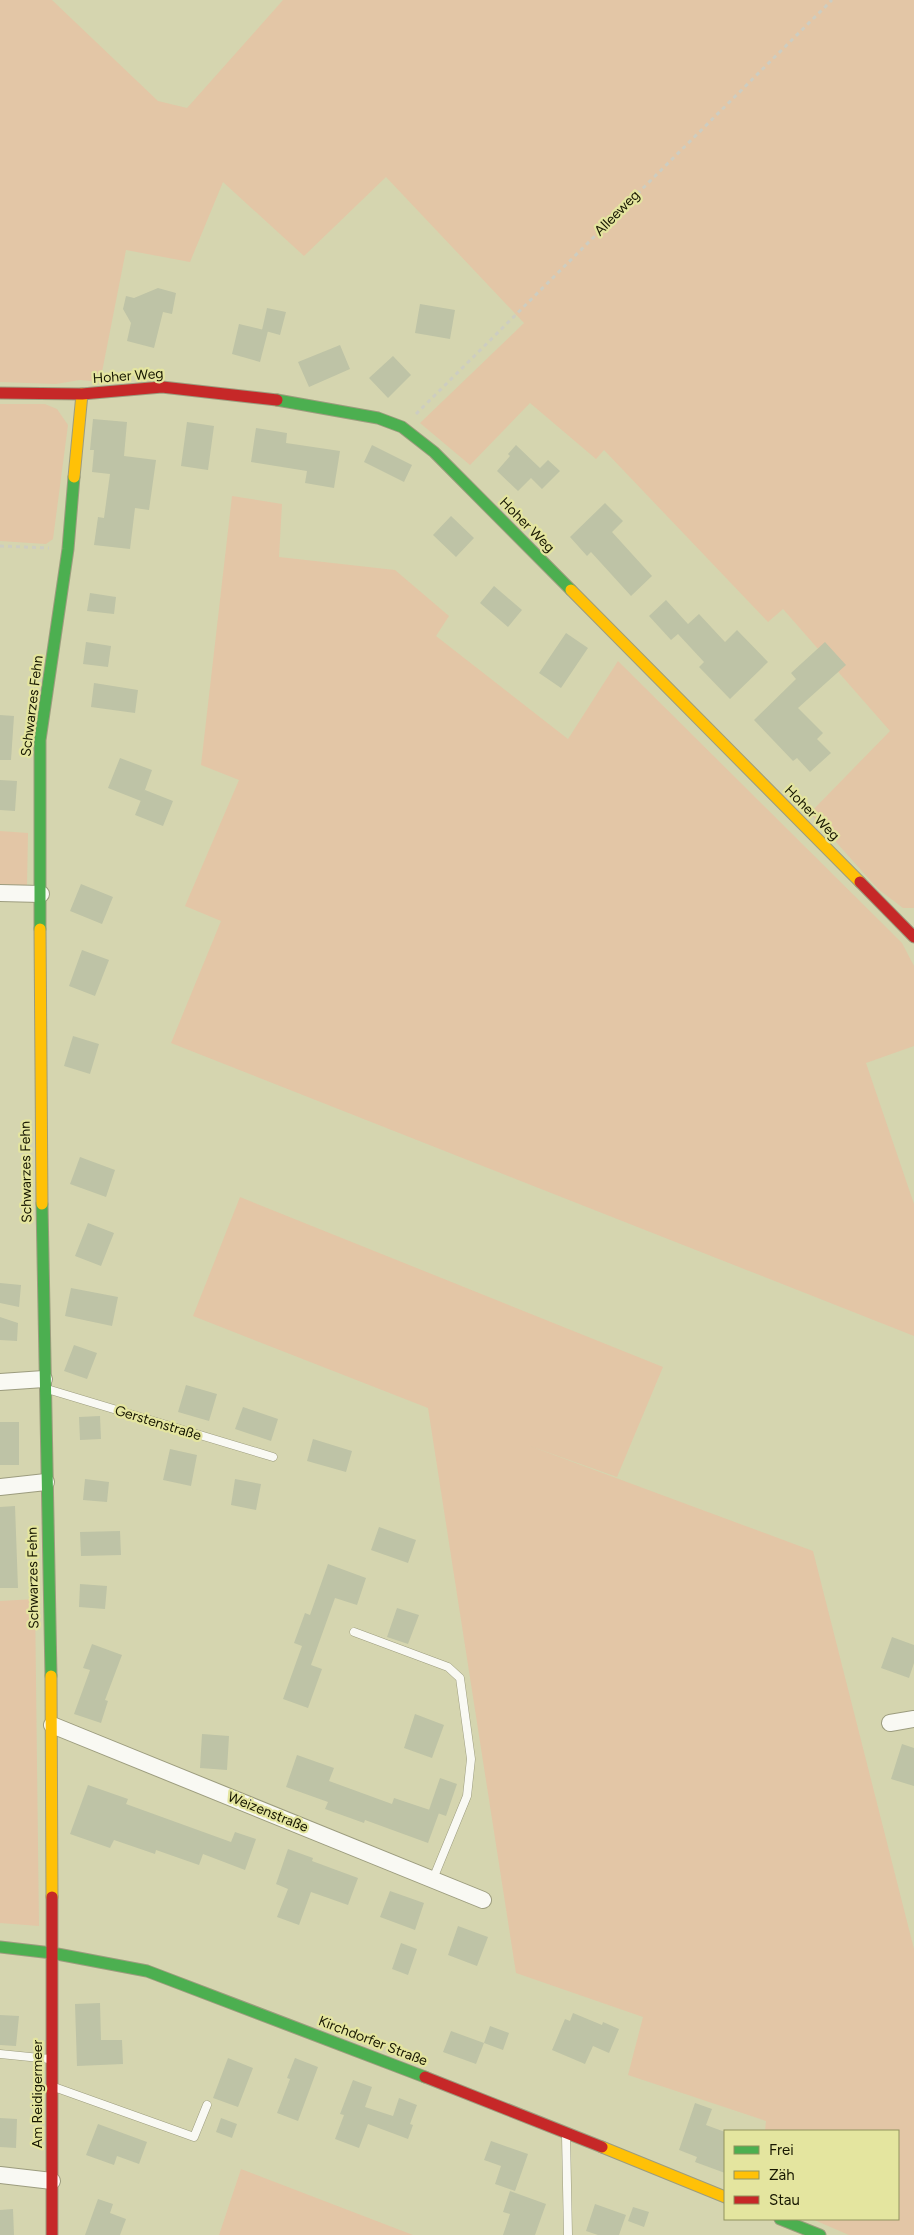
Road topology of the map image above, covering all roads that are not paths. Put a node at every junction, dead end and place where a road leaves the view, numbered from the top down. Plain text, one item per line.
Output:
1 (0, 393) edge
2 (82, 394) junction
3 (0, 893) edge
4 (41, 894) junction
5 (914, 937) edge
6 (0, 1382) edge
7 (44, 1384) junction
8 (272, 1457) dead end
9 (46, 1482) junction
10 (0, 1488) edge
11 (354, 1632) dead end
12 (914, 1719) edge
13 (890, 1723) dead end
14 (52, 1724) junction
15 (433, 1879) junction
16 (483, 1900) dead end
17 (0, 1947) edge
18 (52, 1953) junction
19 (0, 2054) edge
20 (52, 2059) junction
21 (52, 2086) junction
22 (207, 2105) dead end
23 (566, 2133) junction
24 (0, 2175) edge
25 (52, 2181) junction
26 (724, 2197) edge
27 (782, 2220) edge
28 (52, 2235) edge
29 (568, 2235) edge
30 (820, 2235) edge

1 - 2 street, Hoher Weg
2 - 4 street, Schwarzes Fehn
2 - 5 street, Hoher Weg
3 - 4 street
4 - 7 street, Schwarzes Fehn
6 - 7 street
7 - 8 lane, Gerstenstraße
7 - 9 street, Schwarzes Fehn
9 - 10 street
9 - 14 street, Schwarzes Fehn
11 - 15 lane
12 - 13 street
14 - 15 street, Weizenstraße
14 - 18 street, Schwarzes Fehn
15 - 16 street, Weizenstraße
17 - 18 street, Kirchdorfer Straße
18 - 20 street, Am Reidigermeer
18 - 23 street, Kirchdorfer Straße
19 - 20 lane
20 - 21 street, Am Reidigermeer
21 - 22 lane
21 - 25 street, Am Reidigermeer
23 - 26 street, Kirchdorfer Straße
23 - 29 lane
24 - 25 street
25 - 28 street, Am Reidigermeer
27 - 30 street

